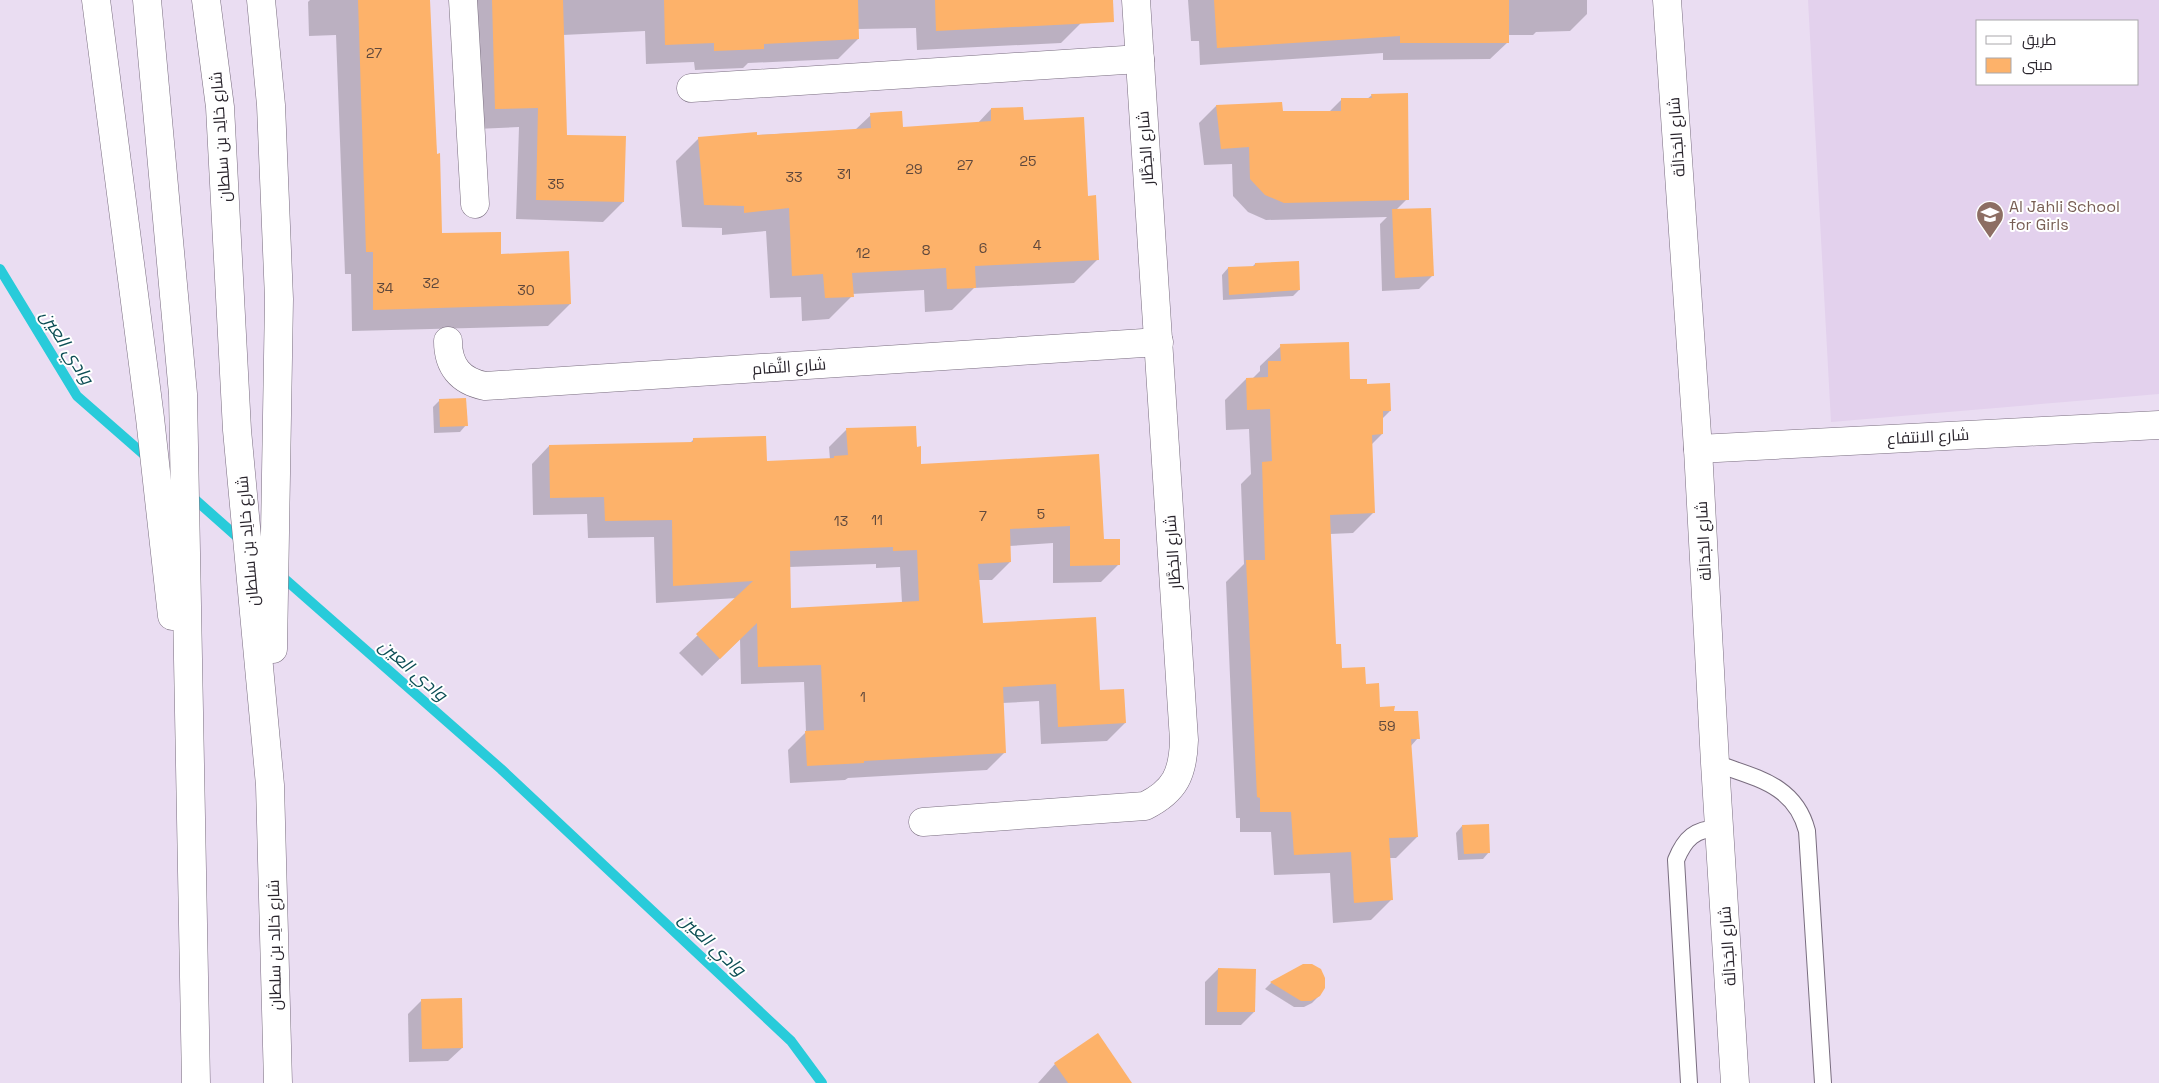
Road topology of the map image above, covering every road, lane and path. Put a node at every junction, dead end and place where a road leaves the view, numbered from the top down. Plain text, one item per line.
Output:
1 (96, 0) edge
2 (147, 0) edge
3 (206, 0) edge
4 (261, 0) edge
5 (463, 0) edge
6 (1136, 0) edge
7 (1667, 0) edge
8 (1140, 59) junction
9 (691, 88) dead end
10 (475, 204) dead end
11 (448, 341) dead end
12 (1159, 342) junction
13 (2159, 424) edge
14 (1698, 449) junction
15 (1715, 763) junction
16 (190, 784) junction
17 (270, 785) junction
18 (924, 822) dead end
19 (1719, 828) junction
20 (196, 1083) edge
21 (278, 1083) edge
22 (1689, 1083) edge
23 (1735, 1083) edge
24 (1823, 1083) edge

1 - 16 street
2 - 16 street
3 - 17 street, شارع خالِد بن سلطان
4 - 17 street
5 - 10 street
6 - 8 street, شارع الخِطَّار
7 - 14 street, شارع الجَدَالَة
8 - 9 street
8 - 12 street, شارع الخِطَّار
11 - 12 street, شارع التَّمَام
12 - 18 street, شارع الخِطَّار
13 - 14 street, شارع الانتفاع
14 - 15 street, شارع الجَدَالَة
15 - 19 street, شارع الجَدَالَة
15 - 24 lane
16 - 20 street
17 - 21 street, شارع خالِد بن سلطان
19 - 22 lane
19 - 23 street, شارع الجَدَالَة

